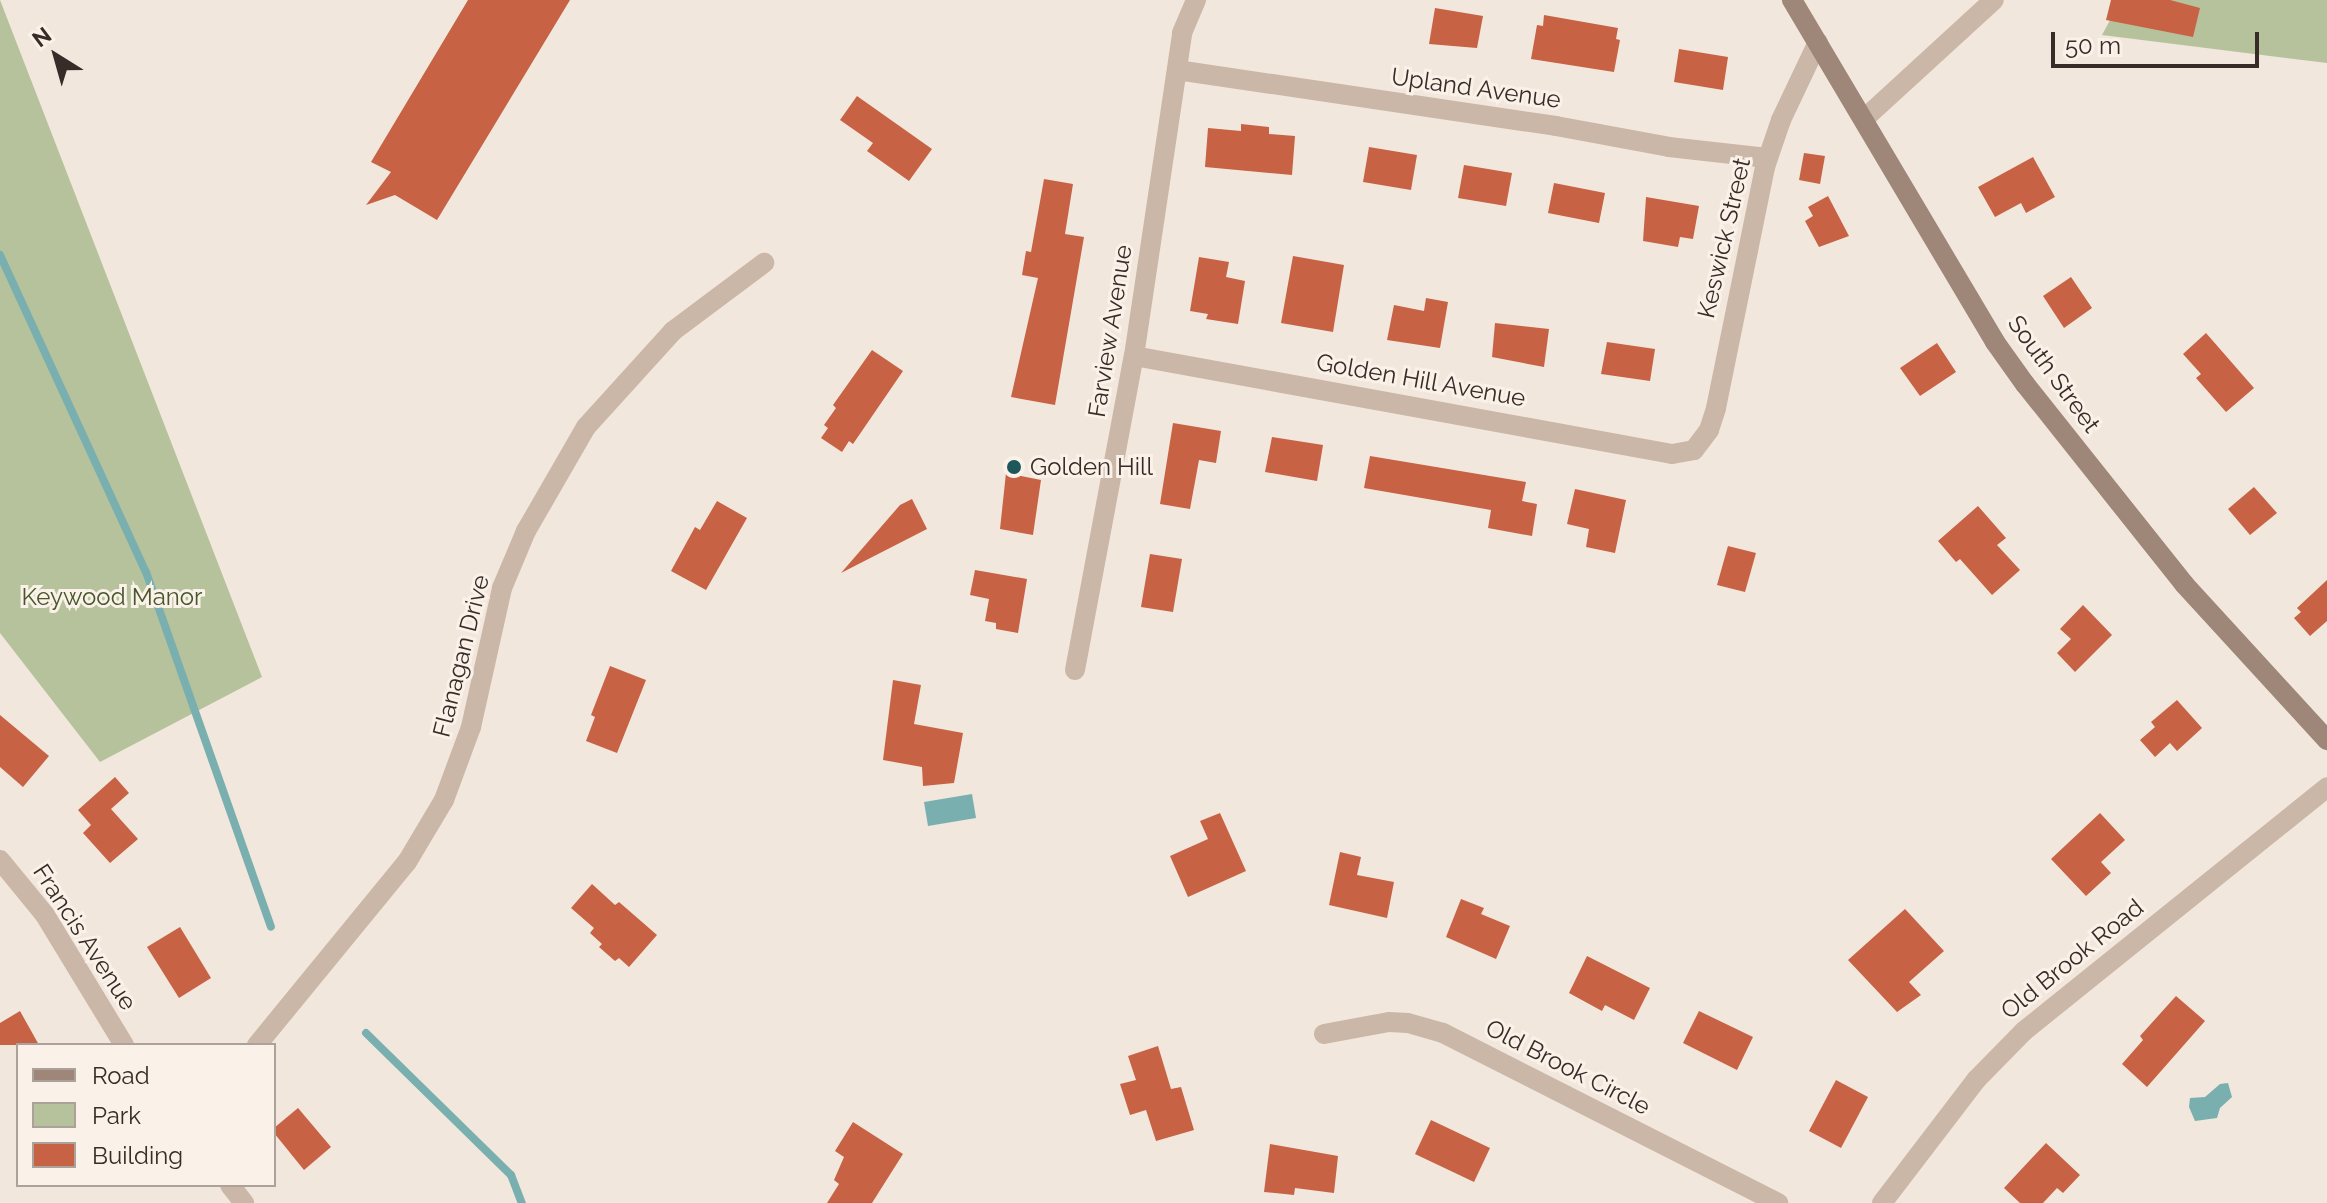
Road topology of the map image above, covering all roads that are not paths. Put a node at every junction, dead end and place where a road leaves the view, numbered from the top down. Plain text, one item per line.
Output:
1 (1196, 0) edge
2 (1792, 0) edge
3 (1994, 0) edge
4 (1818, 42) junction
5 (1177, 70) junction
6 (1864, 119) junction
7 (1767, 158) junction
8 (764, 263) dead end
9 (1134, 356) junction
10 (1696, 448) joint
11 (1075, 670) dead end
12 (2327, 740) edge
13 (2327, 787) edge
14 (0, 860) edge
15 (1324, 1034) dead end
16 (123, 1043) edge
17 (259, 1043) edge
18 (232, 1187) edge
19 (244, 1203) edge
20 (1778, 1203) edge
21 (1882, 1203) edge

1 - 5 street, Farview Avenue
2 - 4 street, South Street
3 - 6 street
4 - 6 street, South Street
4 - 7 street, Keswick Street
5 - 7 street, Upland Avenue
5 - 9 street, Farview Avenue
6 - 12 street, South Street
7 - 10 street, Keswick Street
8 - 17 street, Flanagan Drive
9 - 10 street, Golden Hill Avenue
9 - 11 street, Farview Avenue
13 - 21 street, Old Brook Road
14 - 16 street, Francis Avenue
15 - 20 street, Old Brook Circle
18 - 19 street

